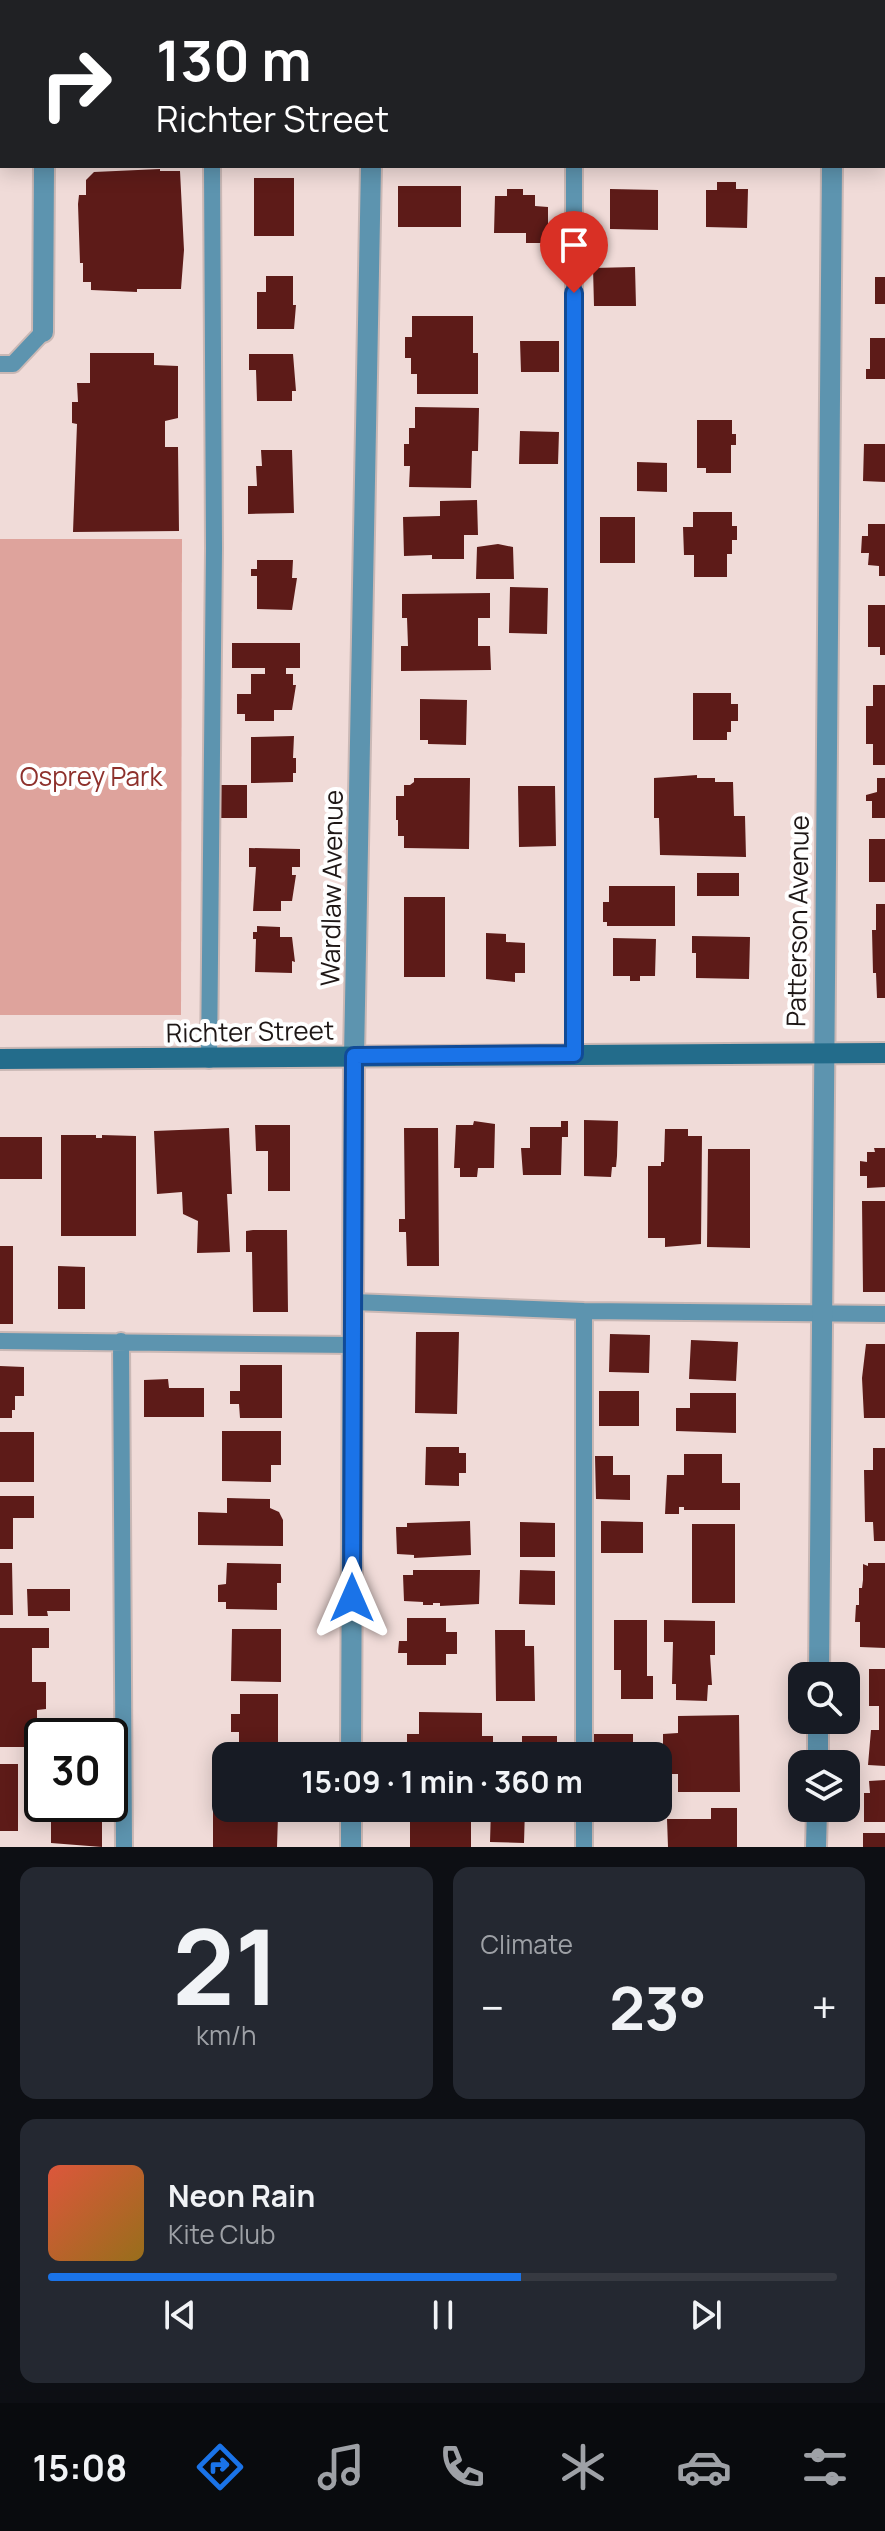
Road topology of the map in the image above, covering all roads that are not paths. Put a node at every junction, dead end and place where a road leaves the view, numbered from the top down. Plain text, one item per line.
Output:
1 (44, 168) edge
2 (212, 168) edge
3 (371, 168) edge
4 (574, 168) edge
5 (832, 168) edge
6 (43, 332) joint
7 (0, 364) edge
8 (885, 1053) edge
9 (574, 1054) junction
10 (823, 1054) junction
11 (354, 1056) junction
12 (0, 1059) edge
13 (209, 1060) junction
14 (353, 1302) junction
15 (584, 1311) junction
16 (823, 1313) junction
17 (885, 1314) edge
18 (0, 1341) edge
19 (121, 1341) junction
20 (353, 1345) junction
21 (819, 1662) edge
22 (351, 1742) edge
23 (584, 1742) edge
24 (351, 1822) edge
25 (584, 1822) edge
26 (817, 1822) edge
27 (124, 1847) edge
28 (351, 1847) edge
29 (584, 1847) edge
30 (816, 1847) edge

1 - 6 street
2 - 13 lane
3 - 11 street, Wardlaw Avenue
4 - 9 lane
5 - 10 street, Patterson Avenue
6 - 7 lane
8 - 10 main road, Richter Street
9 - 10 main road, Richter Street
9 - 11 main road, Richter Street
10 - 16 street, Patterson Avenue
11 - 13 main road, Richter Street
11 - 14 street, Wardlaw Avenue
12 - 13 main road, Richter Street
14 - 15 lane
14 - 20 street, Wardlaw Avenue
15 - 16 lane
15 - 23 lane
16 - 17 lane
16 - 21 street, Patterson Avenue
18 - 19 lane
19 - 20 lane
19 - 27 lane
20 - 22 street, Wardlaw Avenue
24 - 28 street
25 - 29 lane
26 - 30 street

